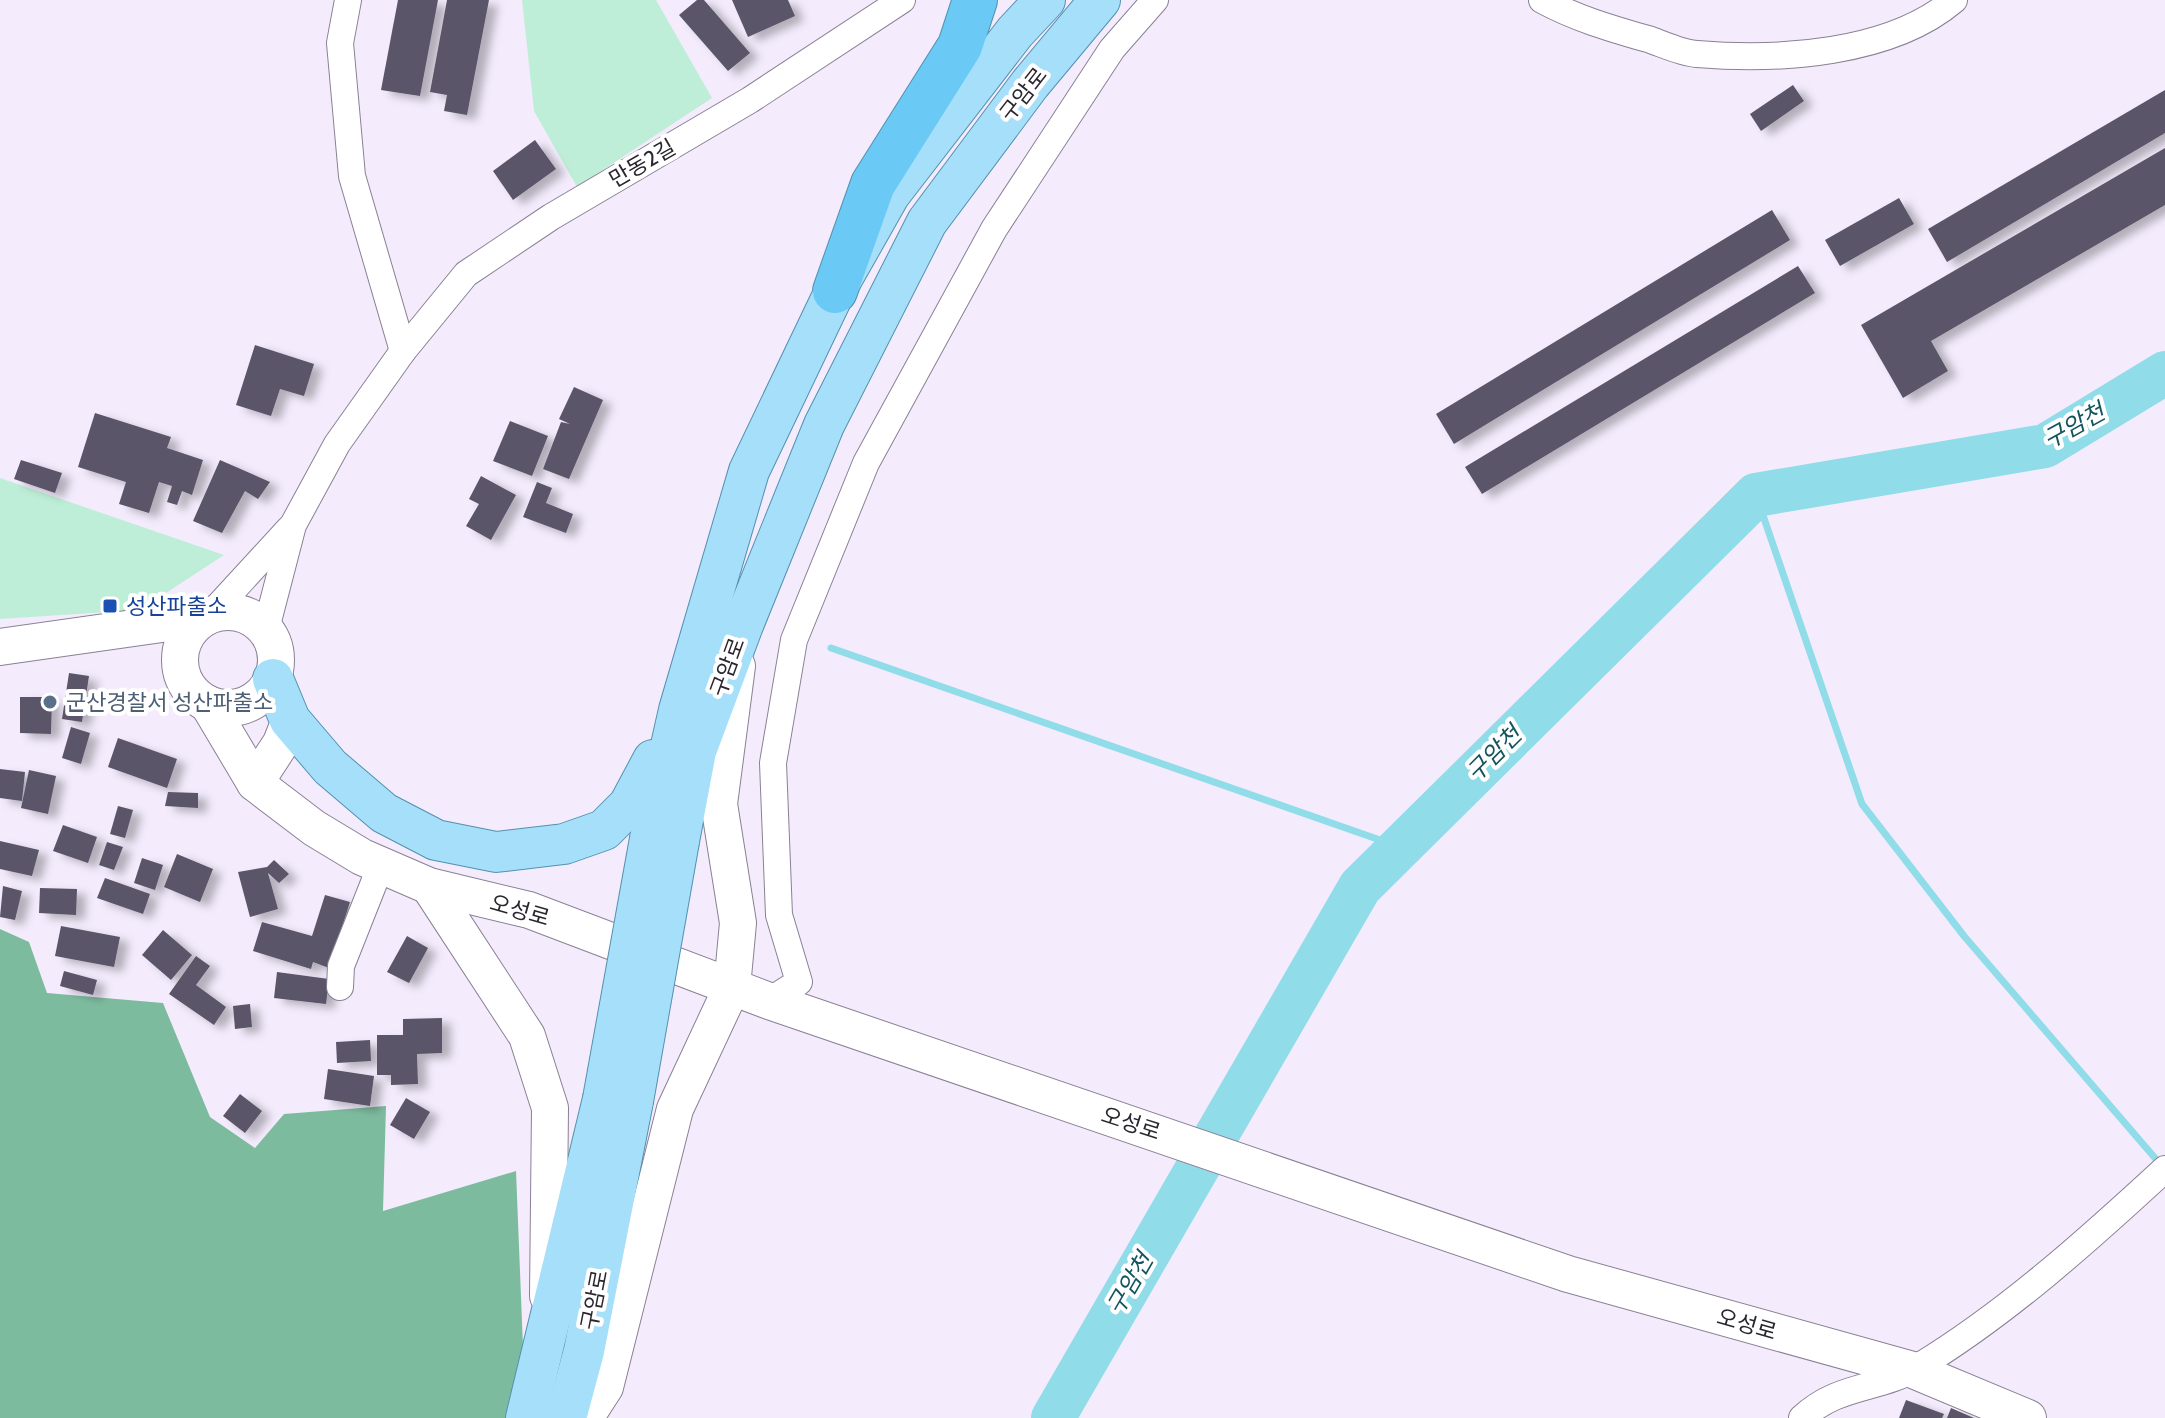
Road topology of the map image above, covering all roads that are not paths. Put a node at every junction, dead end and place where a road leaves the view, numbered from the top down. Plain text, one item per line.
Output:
1 (348, 0) edge
2 (902, 0) edge
3 (975, 0) edge
4 (1045, 0) edge
5 (1100, 0) edge
6 (1155, 0) edge
7 (1542, 0) edge
8 (1954, 0) edge
9 (835, 291) junction
10 (403, 351) junction
11 (293, 525) junction
12 (207, 616) junction
13 (743, 625) junction
14 (266, 629) junction
15 (103, 632) junction
16 (0, 647) edge
17 (181, 671) junction
18 (273, 679) junction
19 (208, 704) junction
20 (679, 710) junction
21 (290, 720) junction
22 (330, 767) junction
23 (255, 783) junction
24 (665, 840) junction
25 (381, 865) junction
26 (429, 886) junction
27 (529, 910) junction
28 (340, 987) dead end
29 (732, 987) junction
30 (769, 1001) junction
31 (618, 1100) junction
32 (2165, 1169) edge
33 (548, 1318) junction
34 (1913, 1370) junction
35 (526, 1418) edge
36 (566, 1418) edge
37 (585, 1418) edge
38 (1802, 1418) edge
39 (2028, 1418) edge

1 - 10 street
2 - 10 street, 만동2길
3 - 9 highway
4 - 9 main road, 구암로
5 - 13 main road, 구암로
6 - 30 street
7 - 8 street
9 - 20 main road, 구암로
10 - 11 street, 만동2길
11 - 12 street
11 - 14 street
12 - 14 main road
12 - 15 main road
12 - 17 main road
13 - 24 main road, 구암로
13 - 29 main road
14 - 18 main road
15 - 16 main road
15 - 17 main road
17 - 19 main road
18 - 19 main road
18 - 21 main road
19 - 23 main road
20 - 22 main road
20 - 24 main road, 구암로
21 - 22 main road
21 - 23 main road
22 - 27 main road
23 - 25 main road, 오성로
24 - 31 main road, 구암로, bridge
25 - 26 main road, 오성로
25 - 28 street
26 - 27 main road, 오성로
26 - 33 main road
27 - 29 main road, 오성로
29 - 30 main road, 오성로
29 - 37 main road
30 - 34 main road, 오성로
31 - 33 main road, 구암로
31 - 36 main road, 구암로
32 - 34 street
33 - 35 main road, 구암로
34 - 38 street
34 - 39 main road, 오성로

